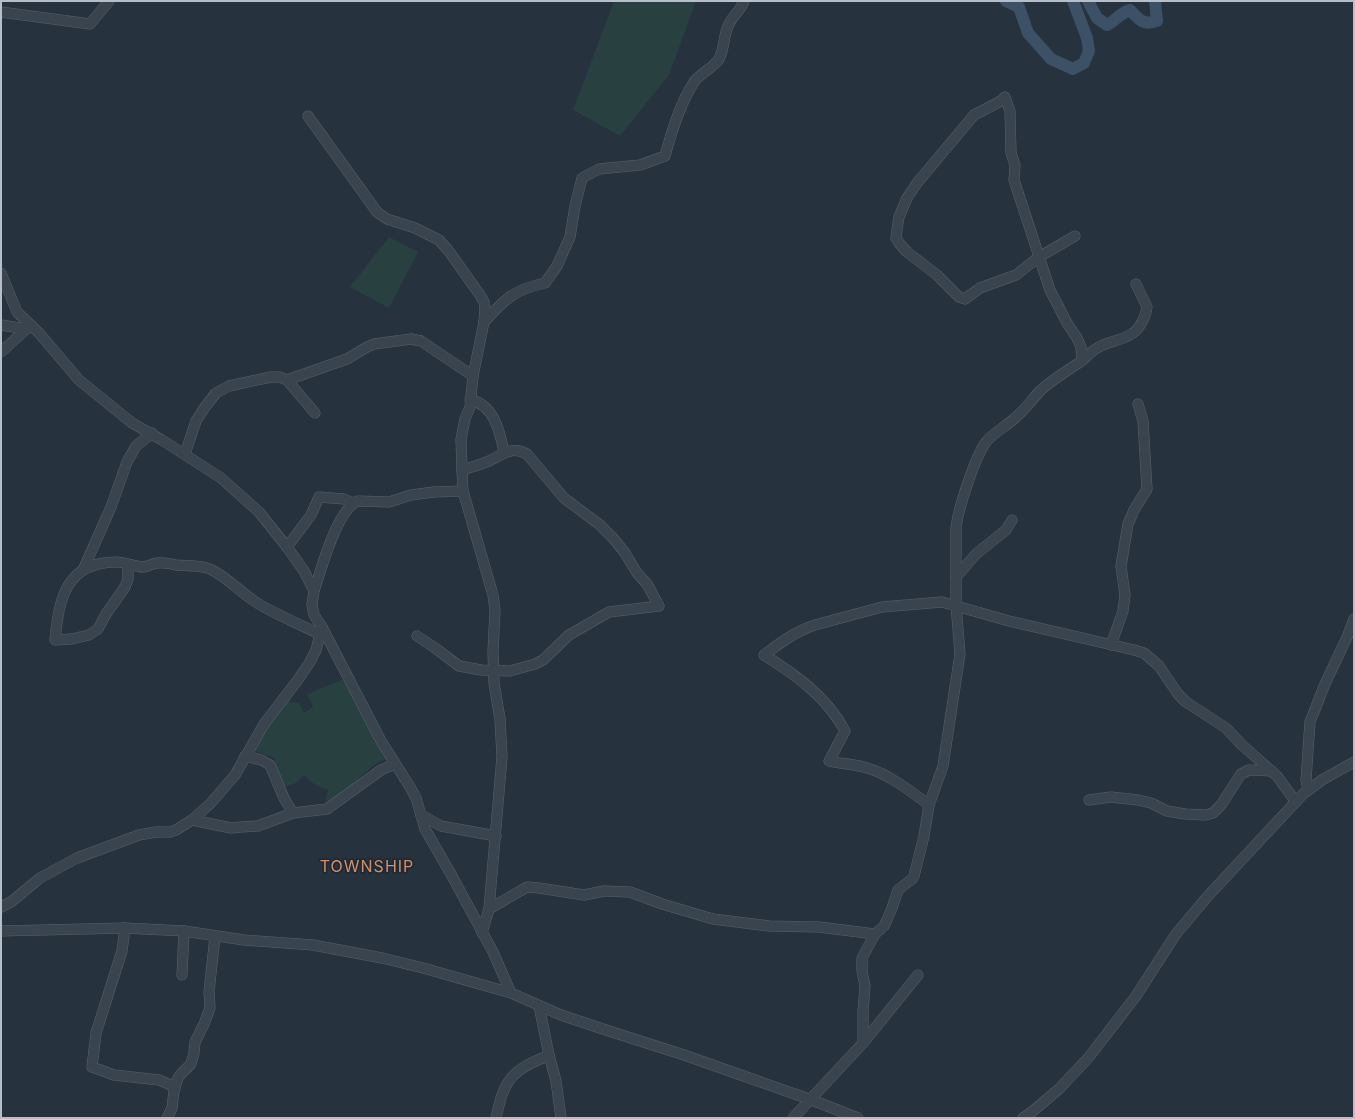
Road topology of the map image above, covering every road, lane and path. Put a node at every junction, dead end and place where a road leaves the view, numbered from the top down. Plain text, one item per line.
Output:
1 (109, 1) edge
2 (744, 1) edge
3 (1, 12) edge
4 (308, 116) dead end
5 (1075, 236) dead end
6 (1039, 257) junction
7 (1, 273) edge
8 (1136, 284) dead end
9 (484, 322) junction
10 (1, 325) edge
11 (28, 327) junction
12 (1, 352) edge
13 (1082, 361) junction
14 (473, 376) junction
15 (287, 380) junction
16 (470, 400) junction
17 (1138, 404) dead end
18 (315, 413) dead end
19 (152, 433) junction
20 (504, 452) junction
21 (185, 454) junction
22 (462, 470) junction
23 (463, 491) junction
24 (354, 503) junction
25 (1012, 520) dead end
26 (287, 547) junction
27 (128, 564) junction
28 (83, 570) junction
29 (956, 577) junction
30 (314, 591) junction
31 (956, 605) junction
32 (1354, 619) edge
33 (321, 631) junction
34 (417, 636) dead end
35 (1111, 645) junction
36 (494, 672) junction
37 (245, 756) junction
38 (1354, 762) edge
39 (395, 764) junction
40 (1272, 771) junction
41 (1308, 790) junction
42 (1089, 800) dead end
43 (1296, 802) junction
44 (929, 805) junction
45 (293, 813) junction
46 (421, 815) junction
47 (192, 820) junction
48 (496, 836) junction
49 (1, 907) edge
50 (489, 909) junction
51 (124, 928) junction
52 (1, 930) edge
53 (184, 931) junction
54 (482, 932) junction
55 (875, 934) junction
56 (215, 936) junction
57 (918, 975) dead end
58 (182, 976) dead end
59 (511, 993) junction
60 (539, 1006) junction
61 (863, 1043) junction
62 (549, 1055) junction
63 (175, 1087) junction
64 (809, 1099) junction
65 (166, 1118) edge
66 (496, 1118) edge
67 (562, 1118) edge
68 (793, 1118) edge
69 (858, 1118) edge
70 (1023, 1118) edge

1 - 3 street
2 - 9 street
4 - 9 street
5 - 6 street
6 - 6 street
6 - 13 street
7 - 11 street
8 - 13 street
9 - 14 street
10 - 11 street
11 - 12 street
11 - 19 street
13 - 29 street
14 - 15 street
14 - 16 street
15 - 18 street
15 - 21 street
16 - 20 street
16 - 22 street
17 - 35 street
19 - 21 street
19 - 28 street
20 - 22 street
20 - 36 street
21 - 26 street
22 - 23 street
23 - 24 street
23 - 36 street
24 - 26 street
24 - 30 street
25 - 29 street
26 - 30 street
27 - 28 street
27 - 28 street
27 - 33 street
29 - 31 street
30 - 33 street
31 - 35 street
31 - 44 street
31 - 44 street
32 - 41 street
33 - 37 street
33 - 39 street
34 - 36 street
35 - 40 street
36 - 48 street
37 - 45 street
37 - 47 street
38 - 41 street
39 - 45 street
39 - 46 street
40 - 42 street
40 - 43 street
41 - 43 street
43 - 70 street
44 - 55 street
45 - 47 street
46 - 48 street
46 - 54 street
47 - 49 street
48 - 50 street
50 - 54 street
50 - 55 street
51 - 52 street
51 - 53 street
51 - 63 street
53 - 56 street
53 - 58 street
54 - 59 street
55 - 61 street
56 - 59 street
56 - 63 street
57 - 61 street
59 - 60 street
60 - 62 street
60 - 64 street
61 - 64 street
62 - 66 street
62 - 67 street
63 - 65 street
64 - 68 street
64 - 69 street

